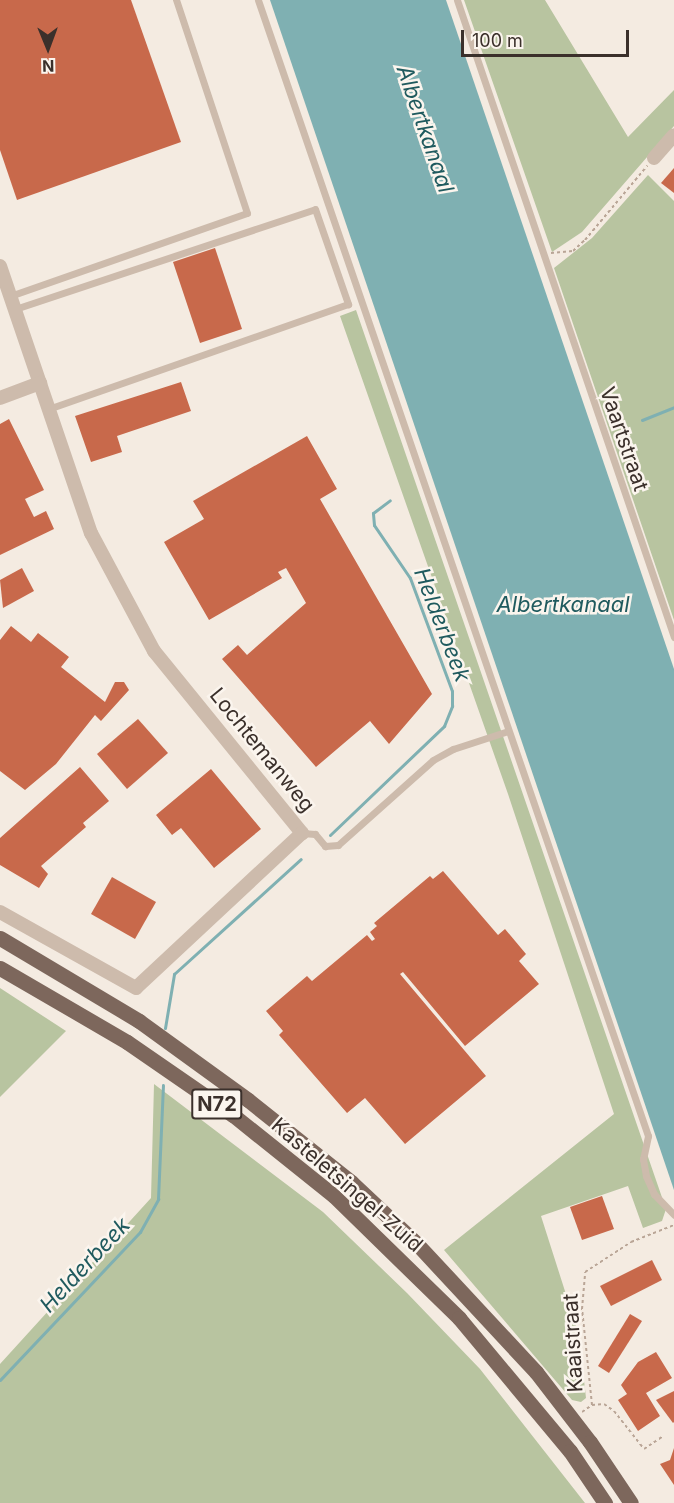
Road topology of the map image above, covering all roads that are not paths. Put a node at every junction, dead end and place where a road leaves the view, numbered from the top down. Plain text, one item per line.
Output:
1 (176, 0) edge
2 (258, 0) edge
3 (457, 0) edge
4 (674, 135) edge
5 (654, 158) road end
6 (0, 266) edge
7 (12, 303) junction
8 (40, 383) junction
9 (0, 398) edge
10 (49, 409) junction
11 (674, 637) edge
12 (508, 731) junction
13 (302, 833) junction
14 (0, 912) edge
15 (0, 938) edge
16 (0, 968) edge
17 (674, 1215) edge
18 (605, 1503) edge
19 (631, 1503) edge

1 - 7 lane
2 - 12 lane
3 - 11 lane, Vaartstraat
4 - 5 street
6 - 7 street, Lochtemanweg
7 - 8 street, Lochtemanweg
7 - 10 lane
8 - 9 street
8 - 10 street, Lochtemanweg
10 - 13 street, Lochtemanweg
12 - 13 lane
12 - 17 lane
13 - 14 street, Lochtemanweg
15 - 19 main road, Kasteletsingel-Zuid / N72
16 - 18 main road, Kasteletsingel-Zuid / N72

